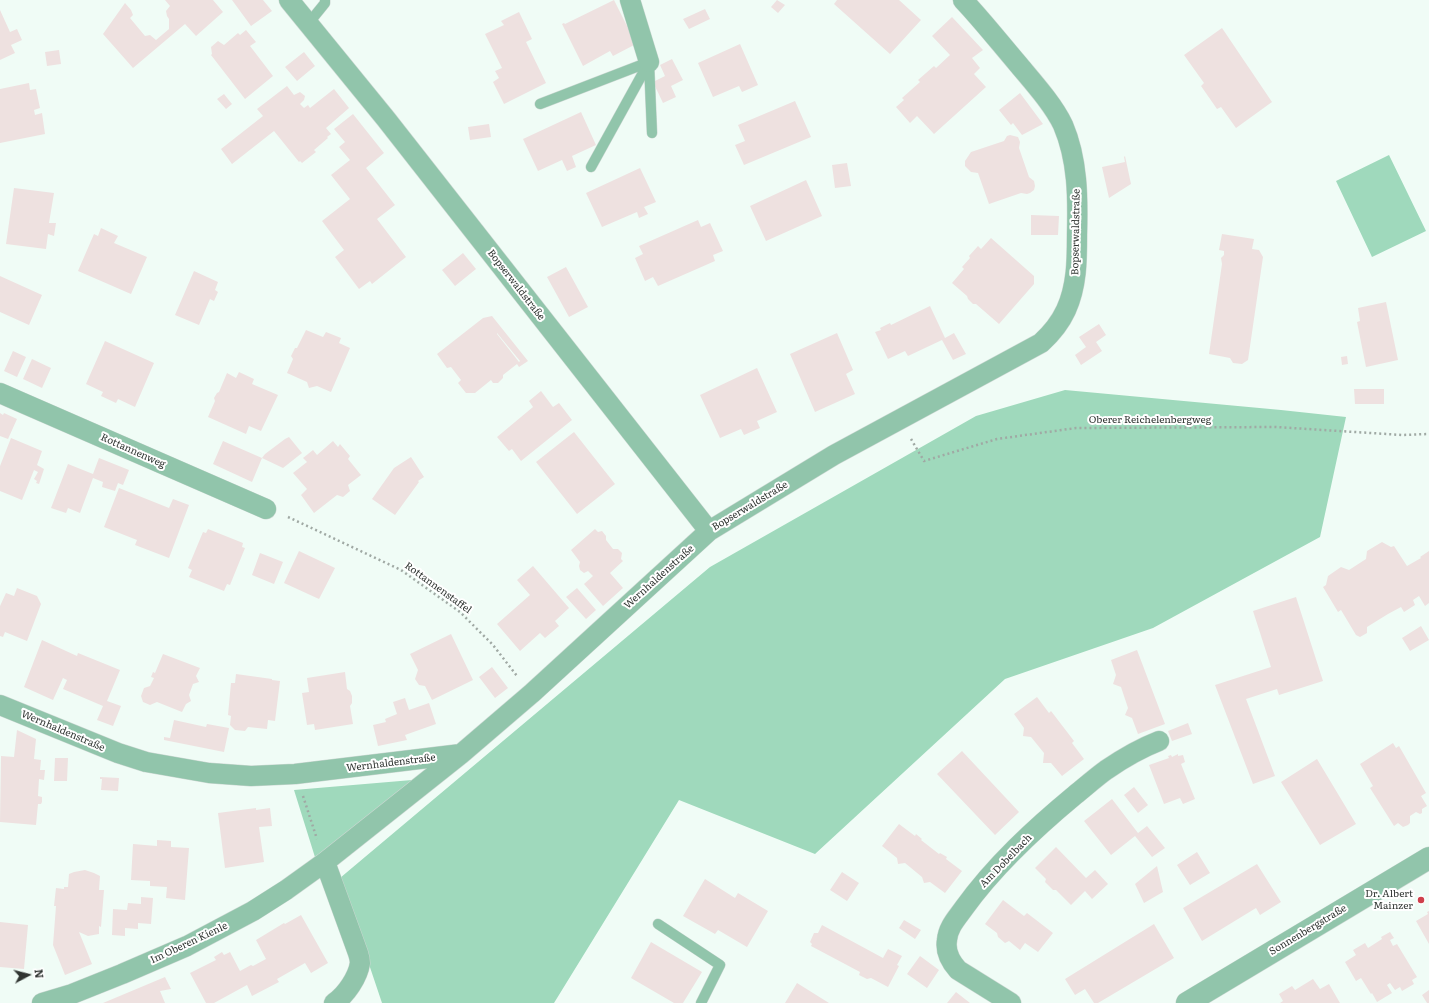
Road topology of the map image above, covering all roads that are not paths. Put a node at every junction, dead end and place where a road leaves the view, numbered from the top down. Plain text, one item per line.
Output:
1 (289, 0) edge
2 (325, 0) edge
3 (630, 0) edge
4 (963, 0) edge
5 (308, 24) junction
6 (649, 62) junction
7 (540, 104) dead end
8 (652, 133) dead end
9 (591, 167) dead end
10 (0, 393) edge
11 (266, 509) road end
12 (709, 531) junction
13 (0, 705) edge
14 (1159, 742) dead end
15 (461, 754) junction
16 (1429, 858) edge
17 (325, 862) junction
18 (658, 924) dead end
19 (42, 1003) edge
20 (334, 1003) edge
21 (701, 1003) edge
22 (1011, 1003) edge
23 (1187, 1003) edge

1 - 5 street, Bopserwaldstraße
2 - 5 lane
3 - 6 street
4 - 12 street, Bopserwaldstraße
5 - 12 street, Bopserwaldstraße
6 - 7 lane
6 - 8 lane
6 - 9 lane
10 - 11 street, Rottannenweg
12 - 15 street, Wernhaldenstraße
13 - 15 street, Wernhaldenstraße
14 - 22 street, Am Dobelbach
15 - 17 street, Im Oberen Kienle
16 - 23 street, Sonnenbergstraße
17 - 19 street, Im Oberen Kienle
17 - 20 street
18 - 21 lane

